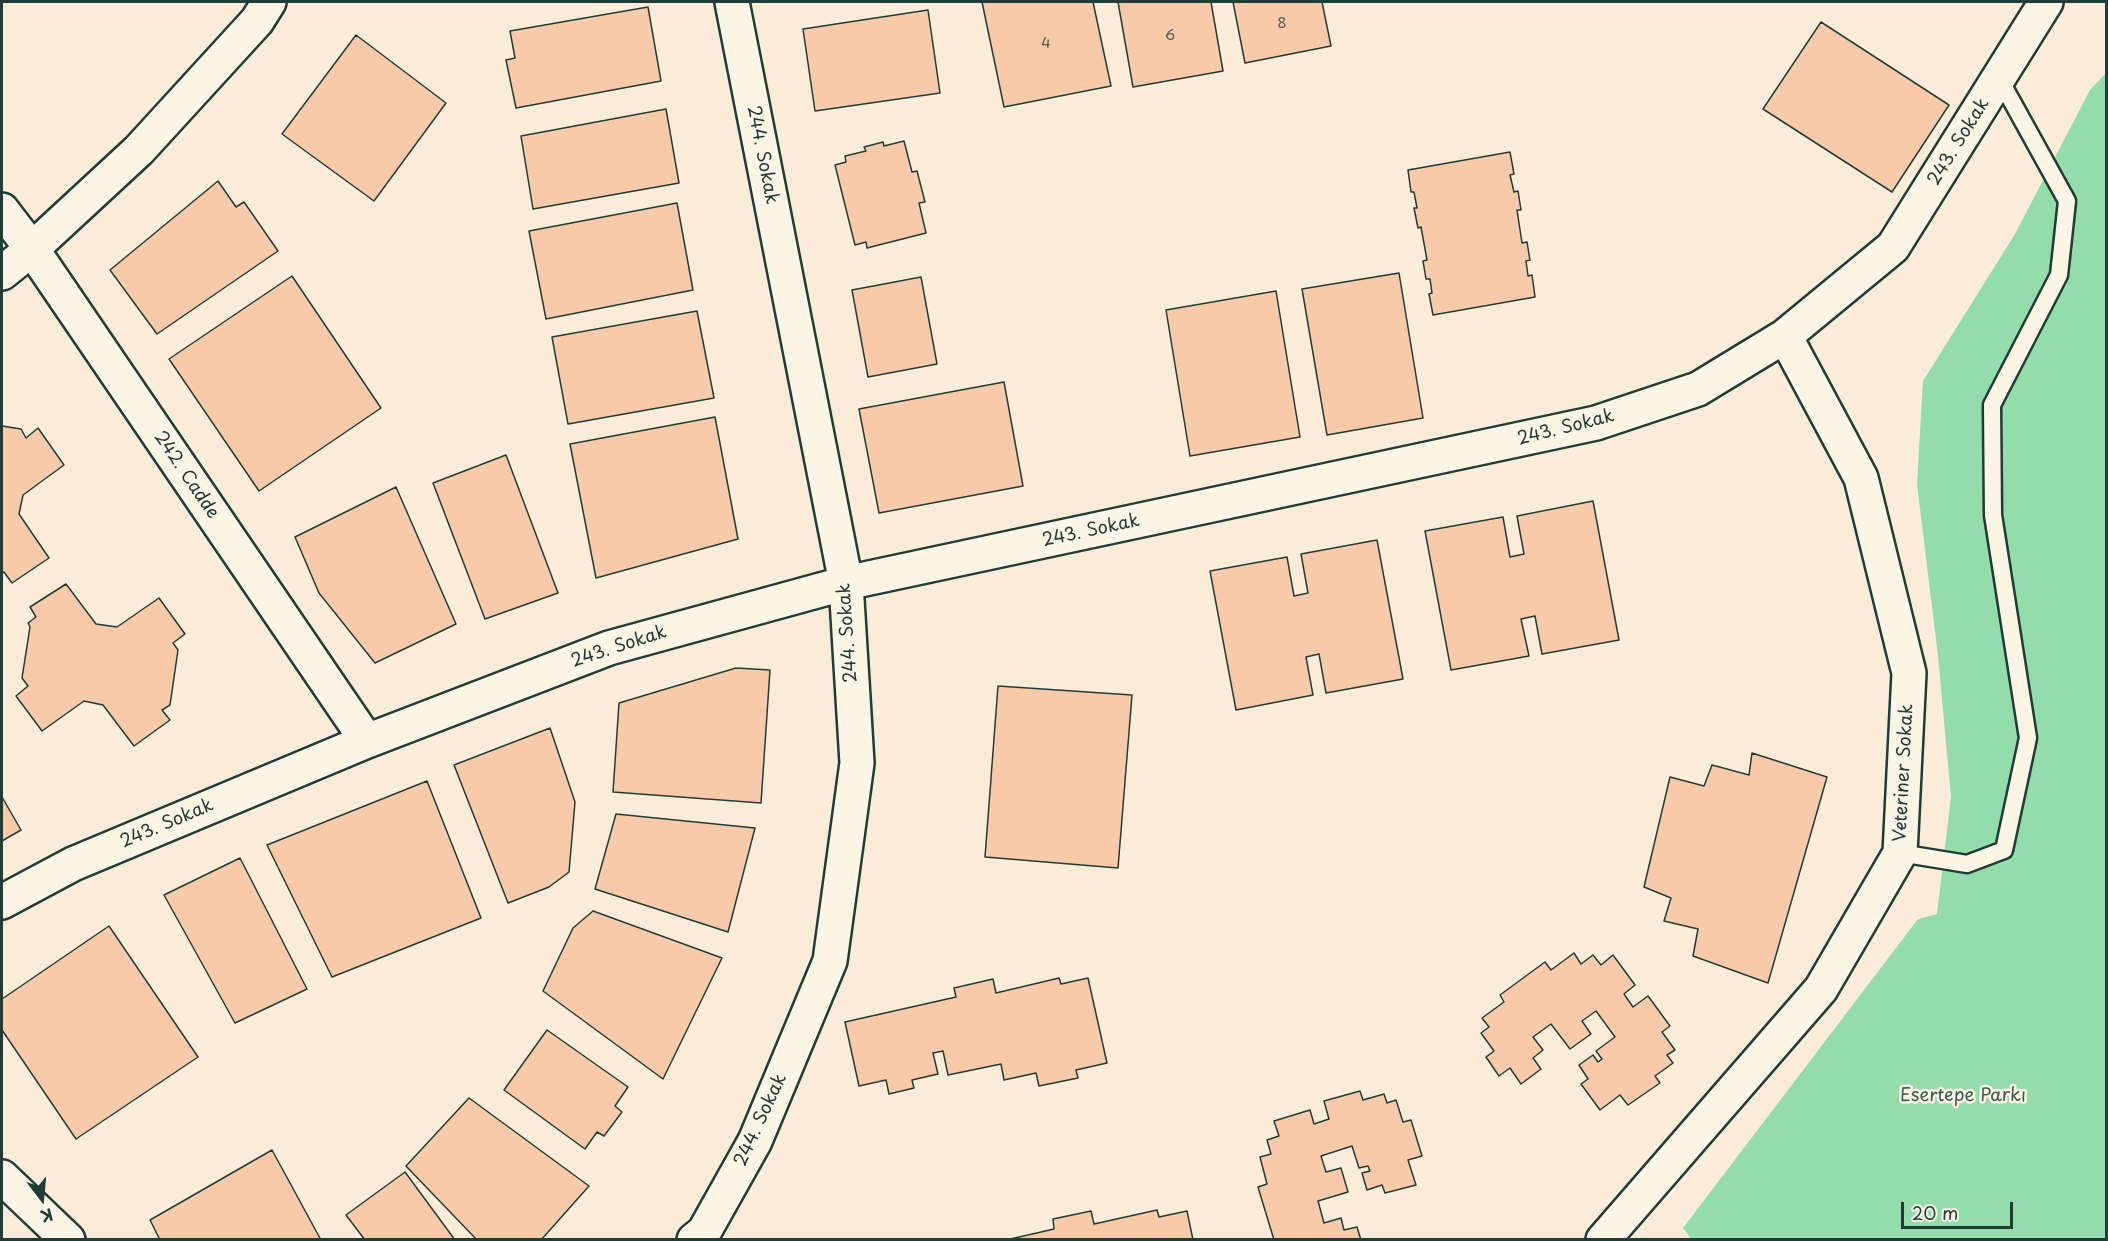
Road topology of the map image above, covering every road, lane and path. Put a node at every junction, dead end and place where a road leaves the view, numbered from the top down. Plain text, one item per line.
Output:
1 (269, 2) edge
2 (732, 2) edge
3 (2046, 2) edge
4 (1999, 78) junction
5 (2, 210) edge
6 (32, 249) junction
7 (2, 273) edge
8 (1785, 336) junction
9 (846, 583) junction
10 (367, 741) junction
11 (1900, 853) junction
12 (2, 902) edge
13 (2, 1177) edge
14 (704, 1237) edge
15 (68, 1239) edge
16 (1602, 1239) edge

1 - 6 street
2 - 9 street, 244. Sokak
3 - 4 street, 243. Sokak
4 - 8 street, 243. Sokak
4 - 11 lane
5 - 6 street, 242. Cadde
6 - 7 street
6 - 10 street, 242. Cadde
8 - 9 street, 243. Sokak
8 - 11 street, Veteriner Sokak
9 - 10 street, 243. Sokak
9 - 14 street, 244. Sokak
10 - 12 street, 243. Sokak
11 - 16 street, Veteriner Sokak
13 - 15 street

